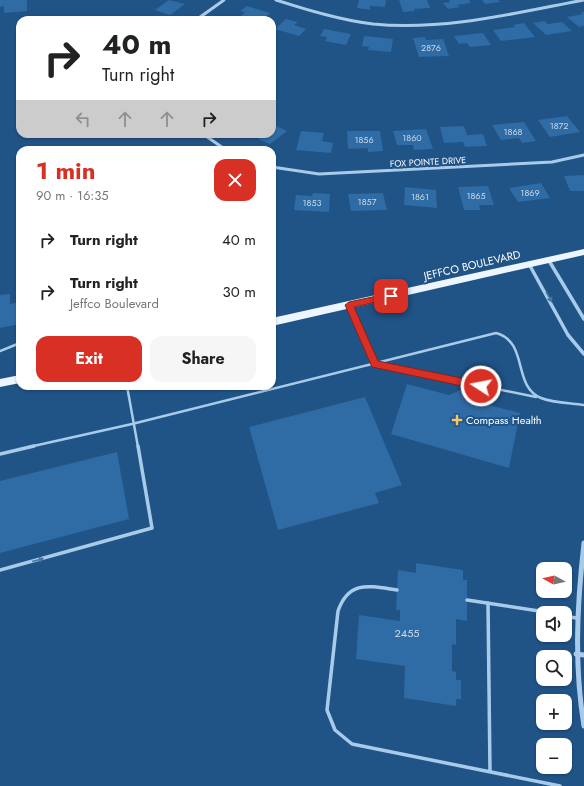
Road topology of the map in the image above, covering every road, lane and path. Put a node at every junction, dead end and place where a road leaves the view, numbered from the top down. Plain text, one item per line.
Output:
1 (224, 0) edge
2 (276, 0) edge
3 (584, 0) edge
4 (202, 16) edge
5 (209, 138) edge
6 (220, 146) edge
7 (584, 156) edge
8 (276, 168) edge
9 (584, 252) edge
10 (548, 259) junction
11 (529, 263) junction
12 (349, 305) junction
13 (584, 319) edge
14 (276, 321) edge
15 (16, 345) edge
16 (0, 351) edge
17 (584, 354) edge
18 (375, 364) junction
19 (16, 380) edge
20 (0, 383) edge
21 (276, 388) edge
22 (128, 390) edge
23 (270, 390) edge
24 (541, 398) junction
25 (584, 405) edge
26 (132, 424) junction
27 (0, 454) edge
28 (584, 543) edge
29 (0, 570) edge
30 (397, 590) dead end
31 (467, 600) dead end
32 (488, 603) junction
33 (536, 610) edge
34 (572, 617) edge
35 (576, 618) junction
36 (576, 654) junction
37 (584, 655) edge
38 (584, 726) edge
39 (490, 771) junction
40 (560, 786) edge

1 - 4 street
2 - 3 street
5 - 6 street
7 - 8 street, FOX POINTE DRIVE
9 - 10 main road, JEFFCO BOULEVARD
10 - 11 main road, JEFFCO BOULEVARD
10 - 13 street
11 - 12 main road, JEFFCO BOULEVARD
11 -> 17 street
12 - 14 main road, JEFFCO BOULEVARD
12 - 18 lane
15 - 16 lane
18 - 21 lane
18 - 24 lane
18 - 24 lane
19 - 20 main road
22 - 26 lane
23 - 26 lane
24 - 25 lane
26 - 27 lane
29 -> 26 lane
28 - 35 street
30 - 39 lane
31 - 32 lane
32 - 33 lane
32 - 39 lane
34 - 35 lane
35 - 36 street
36 - 37 street
36 - 38 street
39 - 40 lane

